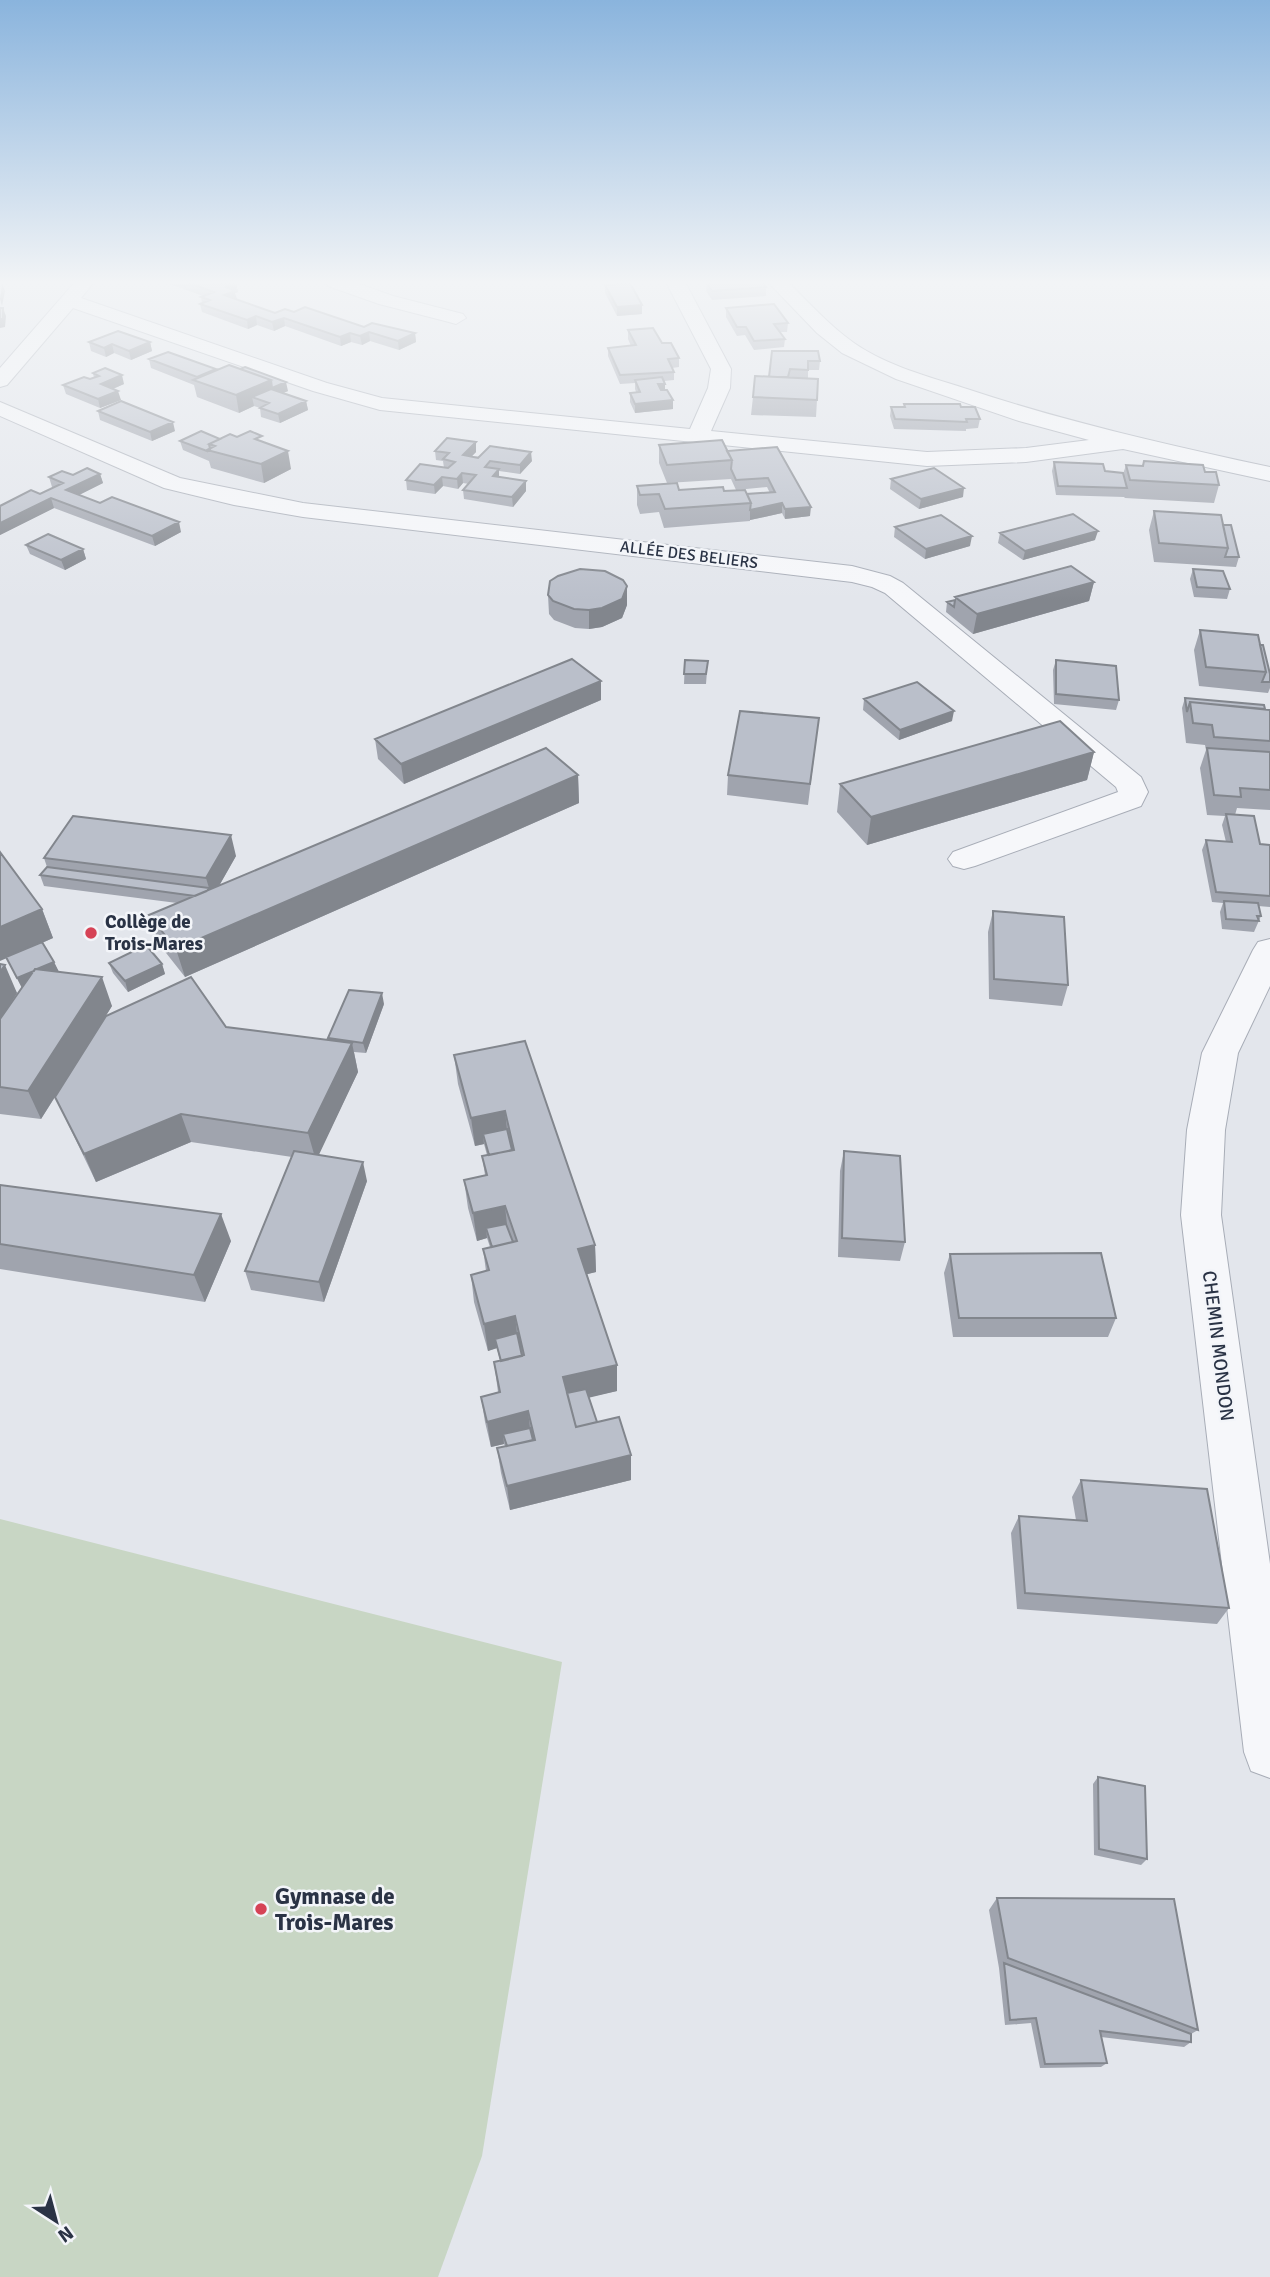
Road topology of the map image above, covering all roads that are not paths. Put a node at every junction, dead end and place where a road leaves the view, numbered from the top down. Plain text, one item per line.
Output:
1 (324, 388) edge
2 (719, 388) edge
3 (947, 388) edge
4 (0, 408) edge
5 (698, 436) junction
6 (1123, 442) junction
7 (1269, 476) edge
8 (964, 859) dead end
9 (1270, 950) edge
10 (1270, 1752) edge

1 - 5 street
2 - 5 street
3 - 6 street
4 - 8 street, ALLÉE DES BELIERS
5 - 6 street
6 - 7 street
9 - 10 street, CHEMIN MONDON

